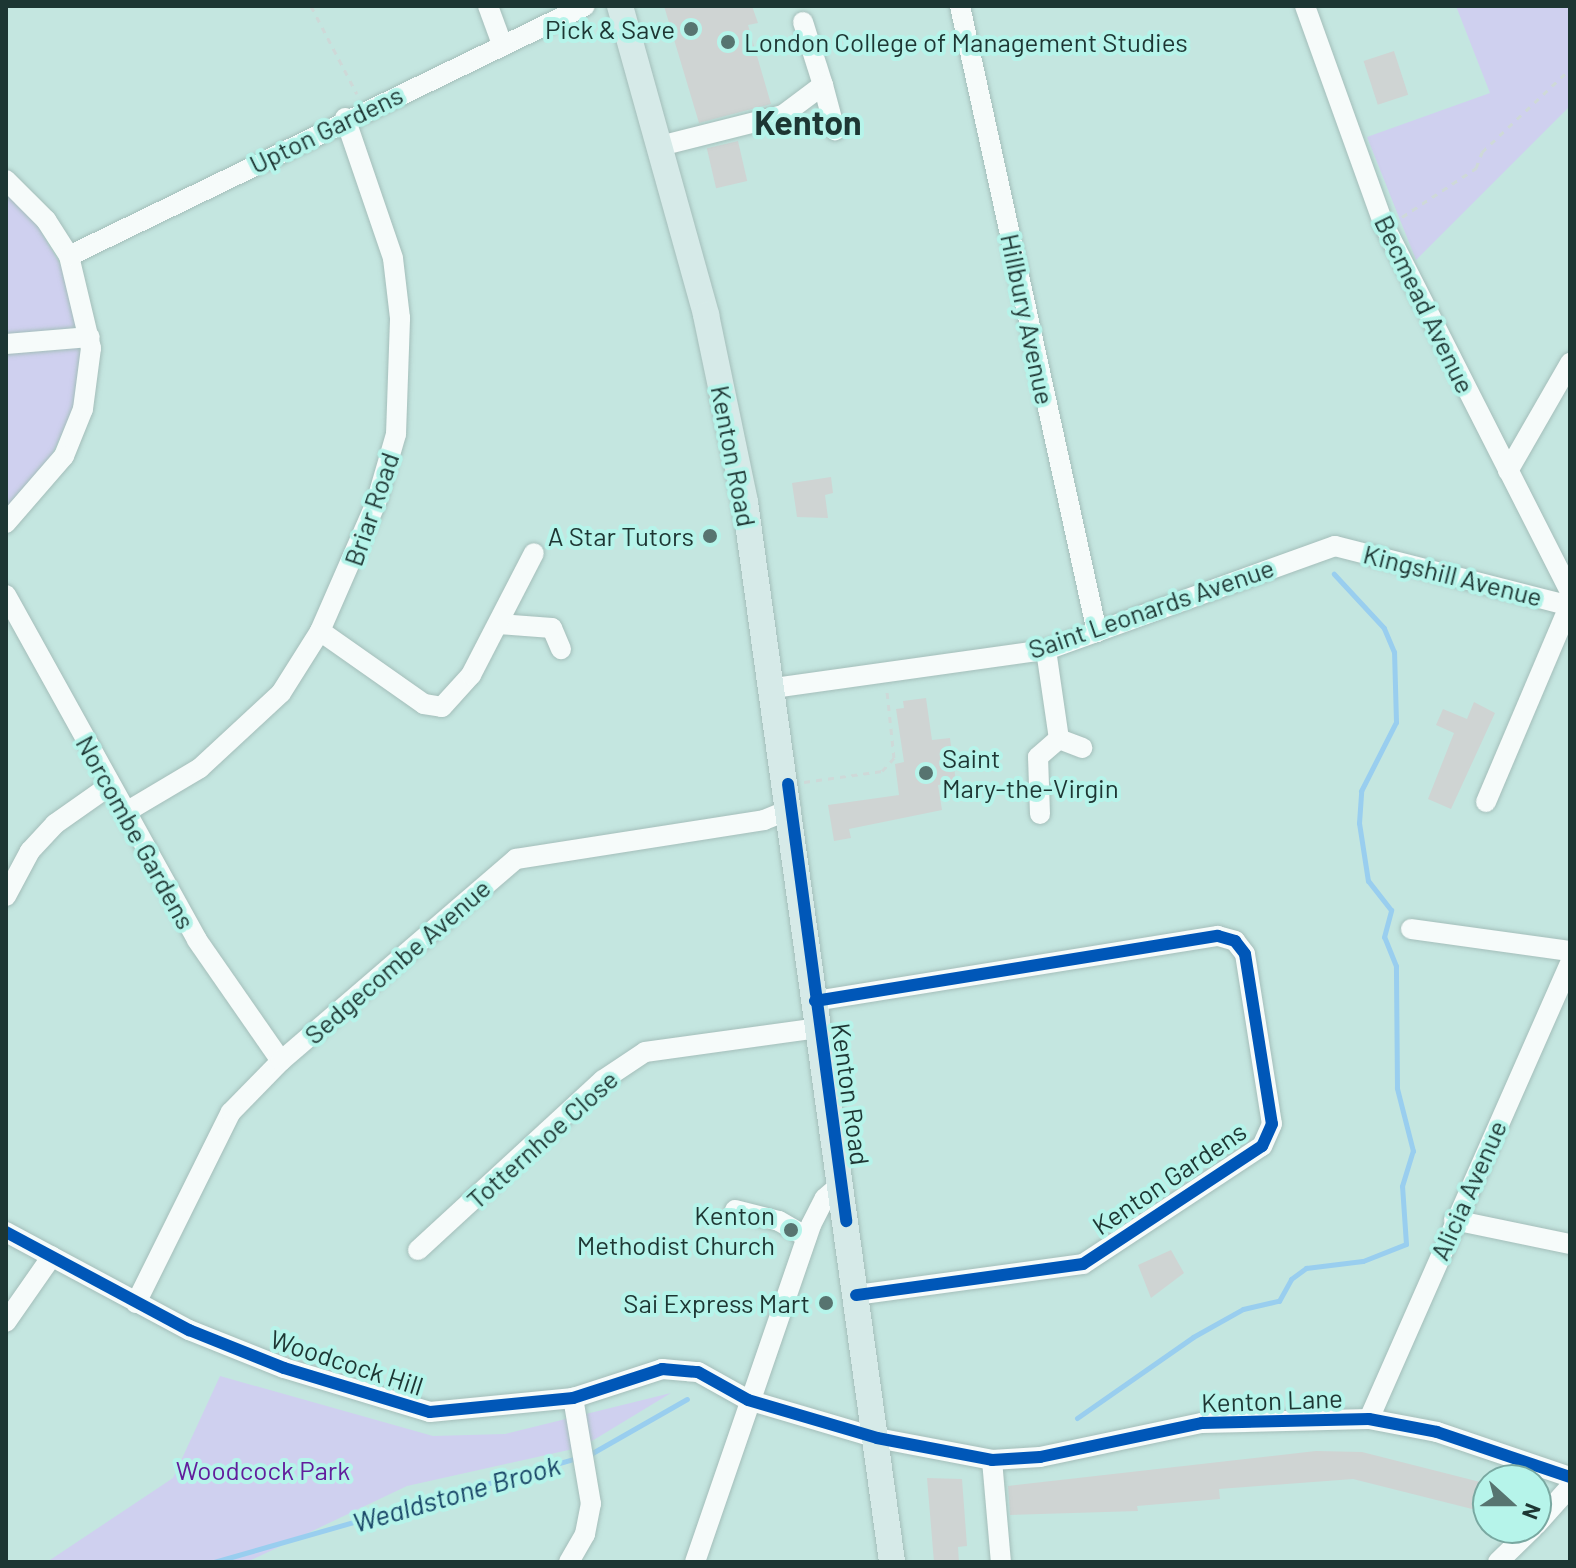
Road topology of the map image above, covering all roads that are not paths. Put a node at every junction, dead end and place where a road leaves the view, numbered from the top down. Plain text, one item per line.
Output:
1 (488, 6) edge
2 (585, 6) edge
3 (620, 6) edge
4 (960, 6) edge
5 (1305, 6) edge
6 (803, 22) dead end
7 (502, 44) junction
8 (823, 85) junction
9 (345, 118) junction
10 (835, 130) dead end
11 (660, 146) junction
12 (6, 180) edge
13 (69, 256) junction
14 (90, 337) junction
15 (6, 344) edge
16 (1570, 363) edge
17 (1508, 471) junction
18 (6, 523) edge
19 (1335, 546) joint
20 (534, 553) dead end
21 (1570, 591) edge
22 (6, 595) edge
23 (1570, 605) edge
24 (499, 624) junction
25 (320, 631) junction
26 (1097, 632) junction
27 (561, 649) dead end
28 (1046, 650) junction
29 (774, 688) junction
30 (1059, 739) junction
31 (1082, 748) dead end
32 (109, 786) junction
33 (789, 796) junction
34 (1486, 802) dead end
35 (126, 812) junction
36 (1040, 814) dead end
37 (6, 896) edge
38 (1411, 929) dead end
39 (1570, 951) edge
40 (1570, 963) edge
41 (815, 1001) junction
42 (819, 1028) junction
43 (281, 1061) junction
44 (841, 1184) junction
45 (735, 1210) dead end
46 (1454, 1220) junction
47 (6, 1232) edge
48 (807, 1237) junction
49 (1570, 1244) edge
50 (418, 1250) dead end
51 (52, 1256) junction
52 (856, 1295) junction
53 (136, 1303) junction
54 (6, 1322) edge
55 (573, 1398) junction
56 (748, 1400) junction
57 (1369, 1419) junction
58 (877, 1438) junction
59 (992, 1460) junction
60 (1570, 1477) edge
61 (1570, 1487) edge
62 (1552, 1508) edge
63 (1517, 1544) edge
64 (569, 1562) edge
65 (695, 1562) edge
66 (892, 1562) edge
67 (1001, 1562) edge
68 (1498, 1562) edge

1 - 7 street
2 - 7 street, Upton Gardens
3 - 11 main road, Kenton Road
4 - 26 street, Hillbury Avenue
5 - 17 street, Becmead Avenue
6 - 8 street
7 - 9 street, Upton Gardens
8 - 10 street
8 - 11 street
9 - 13 street, Upton Gardens
9 - 25 street, Briar Road
11 - 29 main road, Kenton Road
12 - 13 street
13 - 14 street
14 - 15 street
14 - 18 street
16 - 17 street
17 - 21 street, Becmead Avenue
19 - 23 street, Kingshill Avenue
19 - 26 street, Saint Leonards Avenue
20 - 24 street
22 - 32 street, Norcombe Gardens
23 - 34 street
24 - 25 street
24 - 27 street
25 - 35 street, Briar Road
26 - 28 street, Saint Leonards Avenue
28 - 29 street, Saint Leonards Avenue
28 - 30 street
29 - 33 main road, Kenton Road
30 - 31 street
30 - 36 street
32 - 35 street, Norcombe Gardens
32 - 37 street
33 - 41 main road, Kenton Road
33 - 43 street, Sedgecombe Avenue
35 - 43 street, Norcombe Gardens
38 - 39 street
40 - 46 street, Alicia Avenue
41 - 42 main road, Kenton Road
41 - 52 street, Kenton Gardens
42 - 44 main road, Kenton Road
42 - 50 street, Totternhoe Close
43 - 53 street, Sedgecombe Avenue
44 - 48 street
44 - 52 main road, Kenton Road
45 - 48 street
46 - 49 street
46 - 57 street, Alicia Avenue
47 - 51 street, Woodcock Hill
48 - 56 street
51 - 53 street, Woodcock Hill
51 - 54 street
52 - 58 main road, Kenton Road
53 - 55 street, Woodcock Hill
55 - 56 street, Woodcock Hill
55 - 64 street
56 - 58 street, Woodcock Hill
56 - 65 street
57 - 59 street, Kenton Lane
57 - 60 street, Kenton Lane
58 - 59 street, Kenton Lane
58 - 66 main road, Kenton Road
59 - 67 street
61 - 62 street
63 - 68 street

